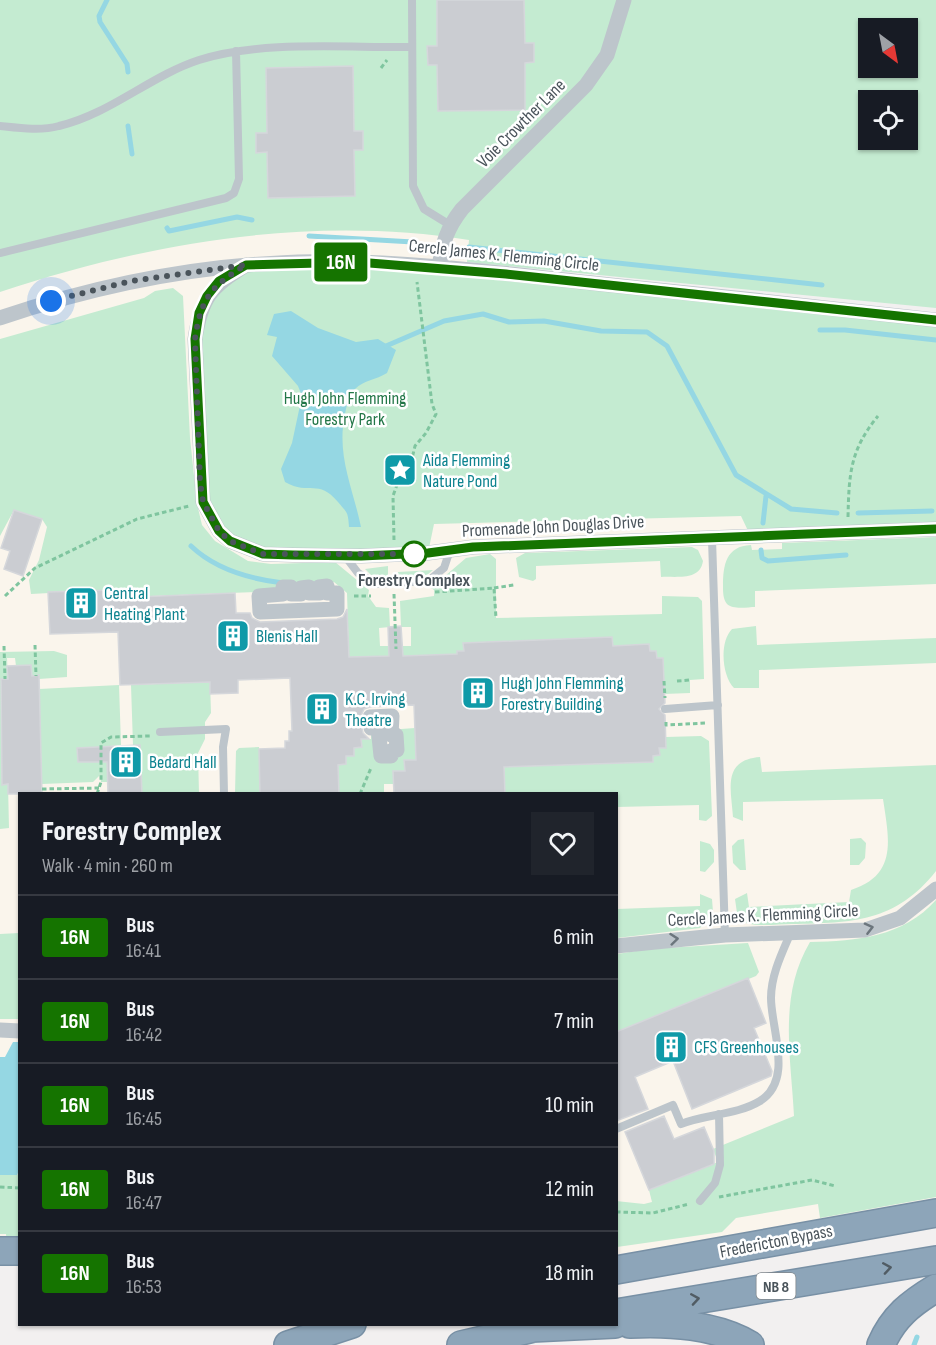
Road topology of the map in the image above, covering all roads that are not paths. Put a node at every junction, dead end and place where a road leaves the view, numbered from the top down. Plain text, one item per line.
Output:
1 (412, 0) edge
2 (624, 0) edge
3 (412, 47) junction
4 (236, 51) junction
5 (0, 126) edge
6 (450, 225) junction
7 (0, 253) edge
8 (246, 265) junction
9 (439, 268) junction
10 (0, 318) edge
11 (936, 320) edge
12 (936, 529) edge
13 (712, 539) junction
14 (450, 550) junction
15 (344, 555) junction
16 (337, 609) joint
17 (717, 705) junction
18 (665, 709) dead end
19 (160, 732) road end
20 (224, 792) edge
21 (936, 889) edge
22 (791, 932) junction
23 (725, 935) junction
24 (618, 946) edge
25 (2, 1030) edge
26 (18, 1030) edge
27 (719, 1114) junction
28 (618, 1128) edge
29 (700, 1201) road end
30 (936, 1213) edge
31 (873, 1223) junction
32 (0, 1251) edge
33 (18, 1251) edge
34 (618, 1254) edge
35 (936, 1260) edge
36 (618, 1270) edge
37 (936, 1287) edge
38 (618, 1313) edge
39 (618, 1324) edge
40 (346, 1326) edge
41 (565, 1326) edge
42 (539, 1327) edge
43 (288, 1345) edge
44 (461, 1345) edge
45 (750, 1345) edge
46 (881, 1345) edge

1 - 3 lane
2 - 6 street, Voie Crowther Lane
3 - 4 lane
3 - 6 lane
4 - 5 lane
4 - 7 lane
6 - 9 street, Voie Crowther Lane
8 - 9 street, Cercle James K. Flemming Circle
8 - 10 street, Cercle James K. Flemming Circle
8 - 15 street, Promenade John Douglas Drive
9 - 11 street, Cercle James K. Flemming Circle
12 - 13 street, Promenade John Douglas Drive
13 - 14 street, Promenade John Douglas Drive
13 - 17 lane
14 - 15 street, Promenade John Douglas Drive
14 - 15 lane
16 - 16 street
17 - 18 lane
17 - 23 lane
19 - 20 lane
22 -> 21 street, Cercle James K. Flemming Circle
22 - 23 street, Cercle James K. Flemming Circle
22 - 27 lane
24 -> 23 street, Cercle James K. Flemming Circle
25 - 26 street
27 - 28 lane
27 - 29 lane
30 - 31 highway, Fredericton Bypass
31 - 34 highway
31 - 36 highway, Fredericton Bypass
32 - 33 highway
38 -> 35 highway, NB 8
37 - 46 highway
39 - 45 highway
40 - 43 highway
41 - 42 highway
42 - 44 highway

